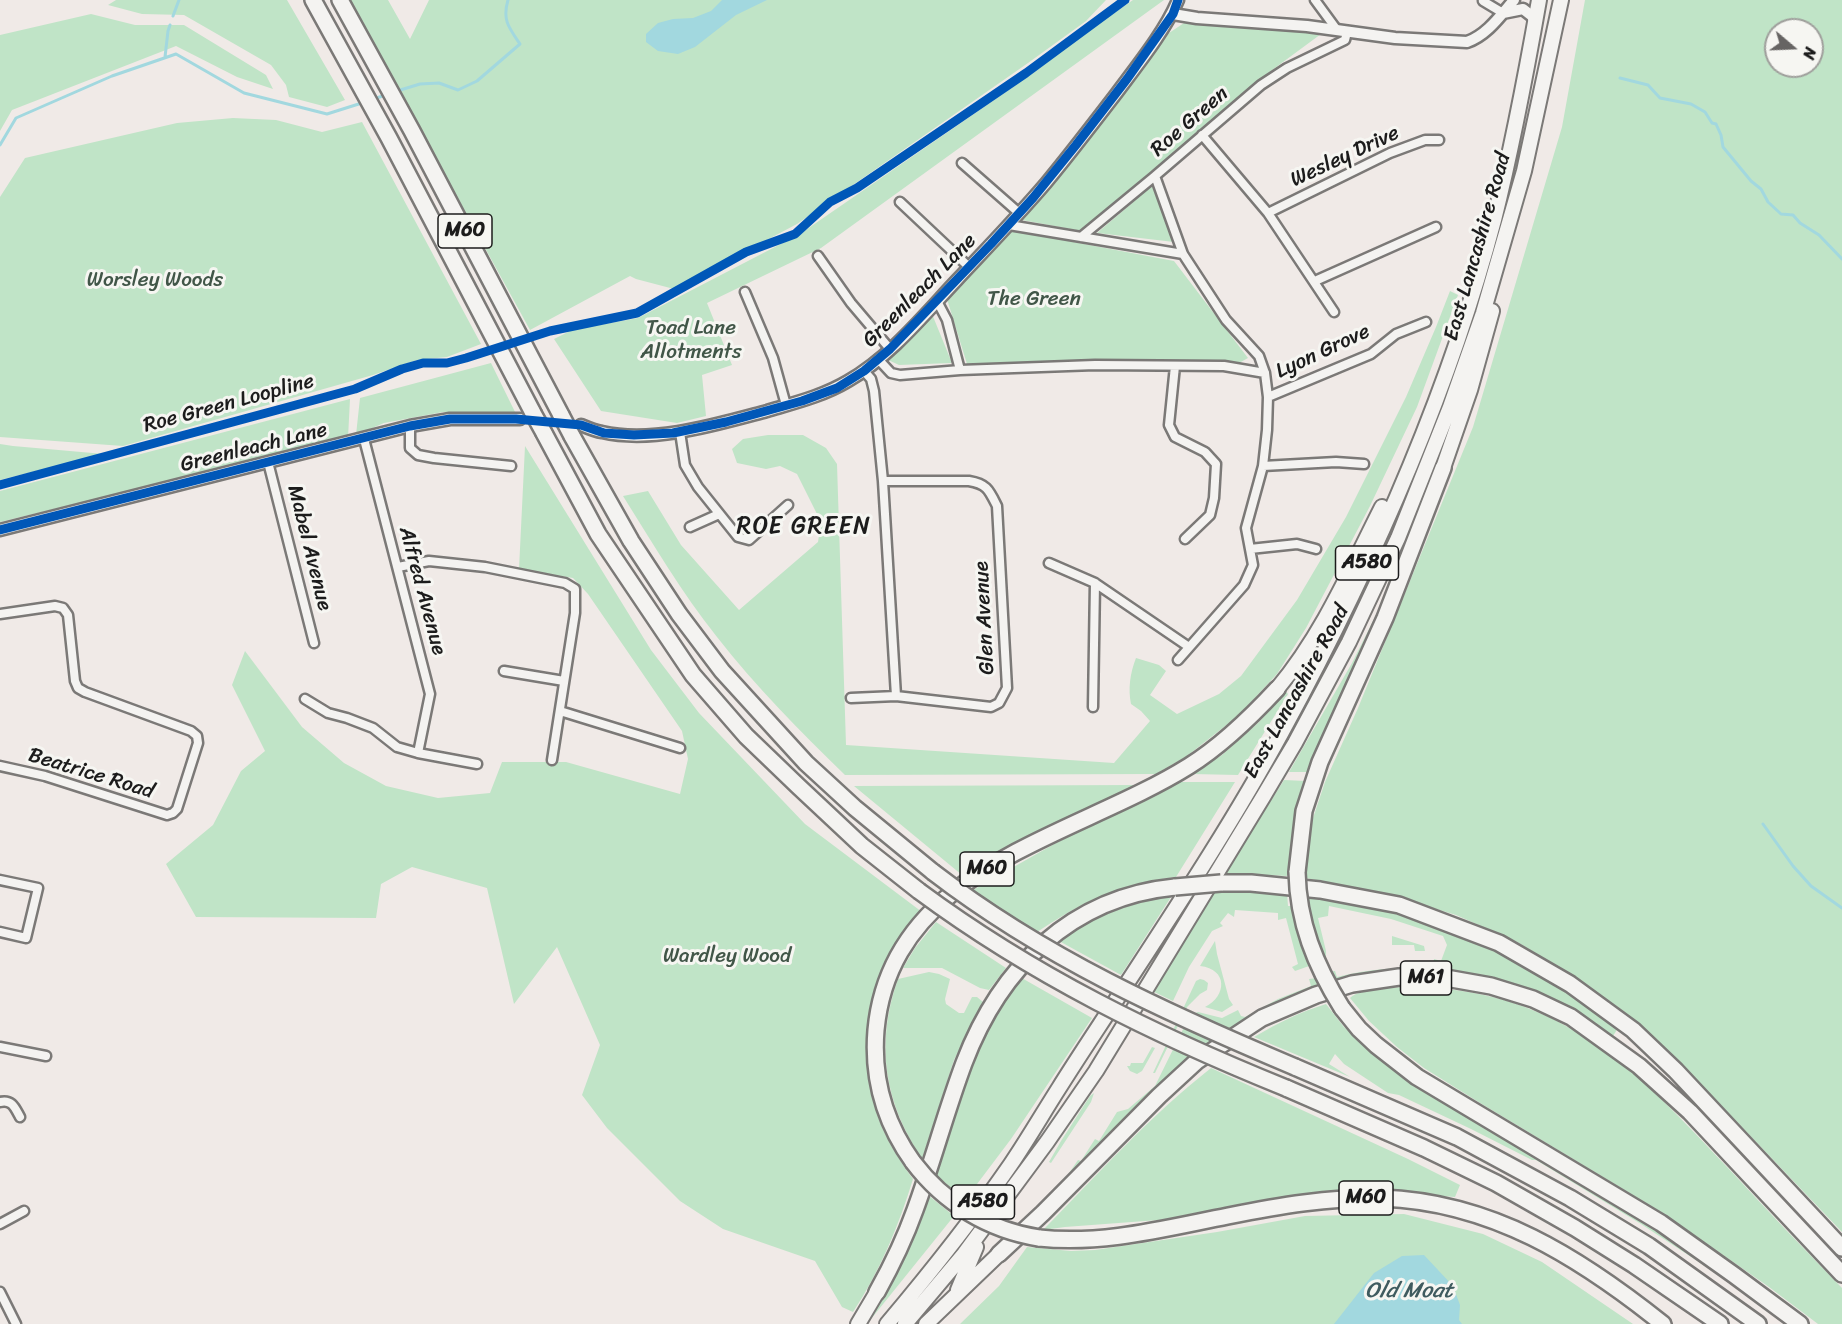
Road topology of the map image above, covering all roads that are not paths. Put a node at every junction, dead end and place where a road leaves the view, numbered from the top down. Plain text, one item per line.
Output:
1 (313, 0) edge
2 (340, 0) edge
3 (1178, 0) edge
4 (1315, 0) edge
5 (1483, 0) edge
6 (1514, 0) edge
7 (1539, 0) edge
8 (1561, 0) edge
9 (1503, 13) junction
10 (1173, 14) junction
11 (1535, 23) junction
12 (1342, 31) junction
13 (1202, 135) junction
14 (1439, 140) dead end
15 (962, 163) dead end
16 (1155, 176) junction
17 (900, 202) dead end
18 (1019, 213) junction
19 (1268, 213) junction
20 (1009, 225) junction
21 (1436, 227) dead end
22 (1081, 237) junction
23 (1183, 254) junction
24 (818, 256) dead end
25 (1500, 256) junction
26 (969, 267) junction
27 (1315, 281) junction
28 (745, 292) dead end
29 (937, 302) junction
30 (1334, 312) dead end
31 (1426, 322) dead end
32 (890, 349) junction
33 (878, 359) junction
34 (1175, 366) junction
35 (864, 370) junction
36 (960, 370) junction
37 (1265, 373) junction
38 (1268, 398) junction
39 (786, 405) junction
40 (526, 416) junction
41 (1427, 420) junction
42 (410, 426) junction
43 (576, 431) junction
44 (680, 432) junction
45 (364, 439) junction
46 (268, 462) junction
47 (1364, 464) dead end
48 (511, 465) dead end
49 (1263, 466) junction
50 (1443, 468) joint
51 (883, 481) junction
52 (788, 505) dead end
53 (719, 514) junction
54 (690, 527) dead end
55 (0, 530) edge
56 (1185, 539) dead end
57 (1250, 549) junction
58 (1316, 549) dead end
59 (1048, 563) dead end
60 (398, 567) junction
61 (1095, 583) junction
62 (0, 614) edge
63 (314, 643) dead end
64 (1189, 647) junction
65 (1178, 660) dead end
66 (504, 671) dead end
67 (564, 681) junction
68 (1277, 689) joint
69 (896, 696) junction
70 (851, 698) dead end
71 (305, 699) dead end
72 (1093, 707) dead end
73 (560, 711) junction
74 (680, 748) dead end
75 (418, 753) junction
76 (552, 760) dead end
77 (477, 764) dead end
78 (0, 766) edge
79 (0, 880) edge
80 (0, 932) edge
81 (0, 1047) edge
82 (46, 1056) dead end
83 (0, 1102) edge
84 (20, 1117) dead end
85 (24, 1211) dead end
86 (0, 1224) edge
87 (982, 1231) junction
88 (1842, 1248) edge
89 (999, 1254) joint
90 (1842, 1274) edge
91 (0, 1292) edge
92 (877, 1292) joint
93 (955, 1295) junction
94 (16, 1324) edge
95 (858, 1324) edge
96 (887, 1324) edge
97 (905, 1324) edge
98 (927, 1324) edge
99 (1663, 1324) edge
100 (1720, 1324) edge
101 (1758, 1324) edge
102 (1800, 1324) edge

1 - 40 highway, M60
2 - 43 highway, M60, bridge
3 - 10 street, Greenleach Lane
4 - 12 street
5 - 9 street
6 - 9 street
7 - 11 highway, East Lancashire Road / A580
8 - 25 highway, East Lancashire Road / A580
9 - 11 street
9 - 12 street
10 - 12 street
10 - 18 street, Greenleach Lane
11 - 41 highway, East Lancashire Road / A580
12 - 13 street, Roe Green
13 - 16 street, Roe Green
13 - 19 street
14 - 19 street, Wesley Drive
15 - 18 street
16 - 22 street
16 - 23 street, Roe Green
17 - 26 street
18 - 20 street, Greenleach Lane
19 - 27 street
20 - 22 street
20 - 26 street, Greenleach Lane
21 - 27 street
22 - 23 street
23 - 37 street, Roe Green
24 - 32 street
25 - 50 highway
25 - 87 highway, East Lancashire Road / A580
26 - 29 street, Greenleach Lane
27 - 30 street
28 - 39 street
29 - 32 street, Greenleach Lane
29 - 36 street
31 - 38 street, Lyon Grove
32 - 33 street, Greenleach Lane
33 - 35 street, Greenleach Lane
33 - 36 street
34 - 36 street
34 - 37 street
34 - 56 street
35 - 39 street, Greenleach Lane
35 - 51 street
37 - 38 street, Roe Green
38 - 49 street, Roe Green
39 - 44 street, Greenleach Lane
40 - 42 street, Greenleach Lane
40 - 100 highway, M60, bridge
41 - 68 highway
41 - 96 highway, East Lancashire Road / A580
42 - 45 street, Greenleach Lane
42 - 48 street
43 - 44 street, Greenleach Lane
43 - 101 highway, M60, bridge
44 - 53 street
45 - 46 street, Greenleach Lane
45 - 60 street, Alfred Avenue
46 - 55 street, Greenleach Lane
46 - 63 street, Mabel Avenue
47 - 49 street
49 - 57 street, Roe Green
50 - 102 highway, bridge
51 - 69 street
51 - 69 street, Glen Avenue
52 - 53 street
53 - 54 street
57 - 58 street
57 - 64 street, Roe Green
59 - 61 street
60 - 67 street
60 - 75 street, Alfred Avenue
61 - 64 street
61 - 72 street
62 - 78 street, Beatrice Road
64 - 65 street, Roe Green
66 - 67 street
67 - 73 street
68 - 99 highway, M60, bridge
69 - 70 street, Glen Avenue
71 - 75 street
73 - 74 street
73 - 76 street
75 - 77 street
79 - 80 street
81 - 82 street
83 - 84 street
85 - 86 street
87 - 93 highway
87 - 97 highway, East Lancashire Road / A580
88 - 92 highway, bridge
89 - 90 highway, M61
89 - 93 highway
91 - 94 street
92 - 95 highway
93 - 98 highway

